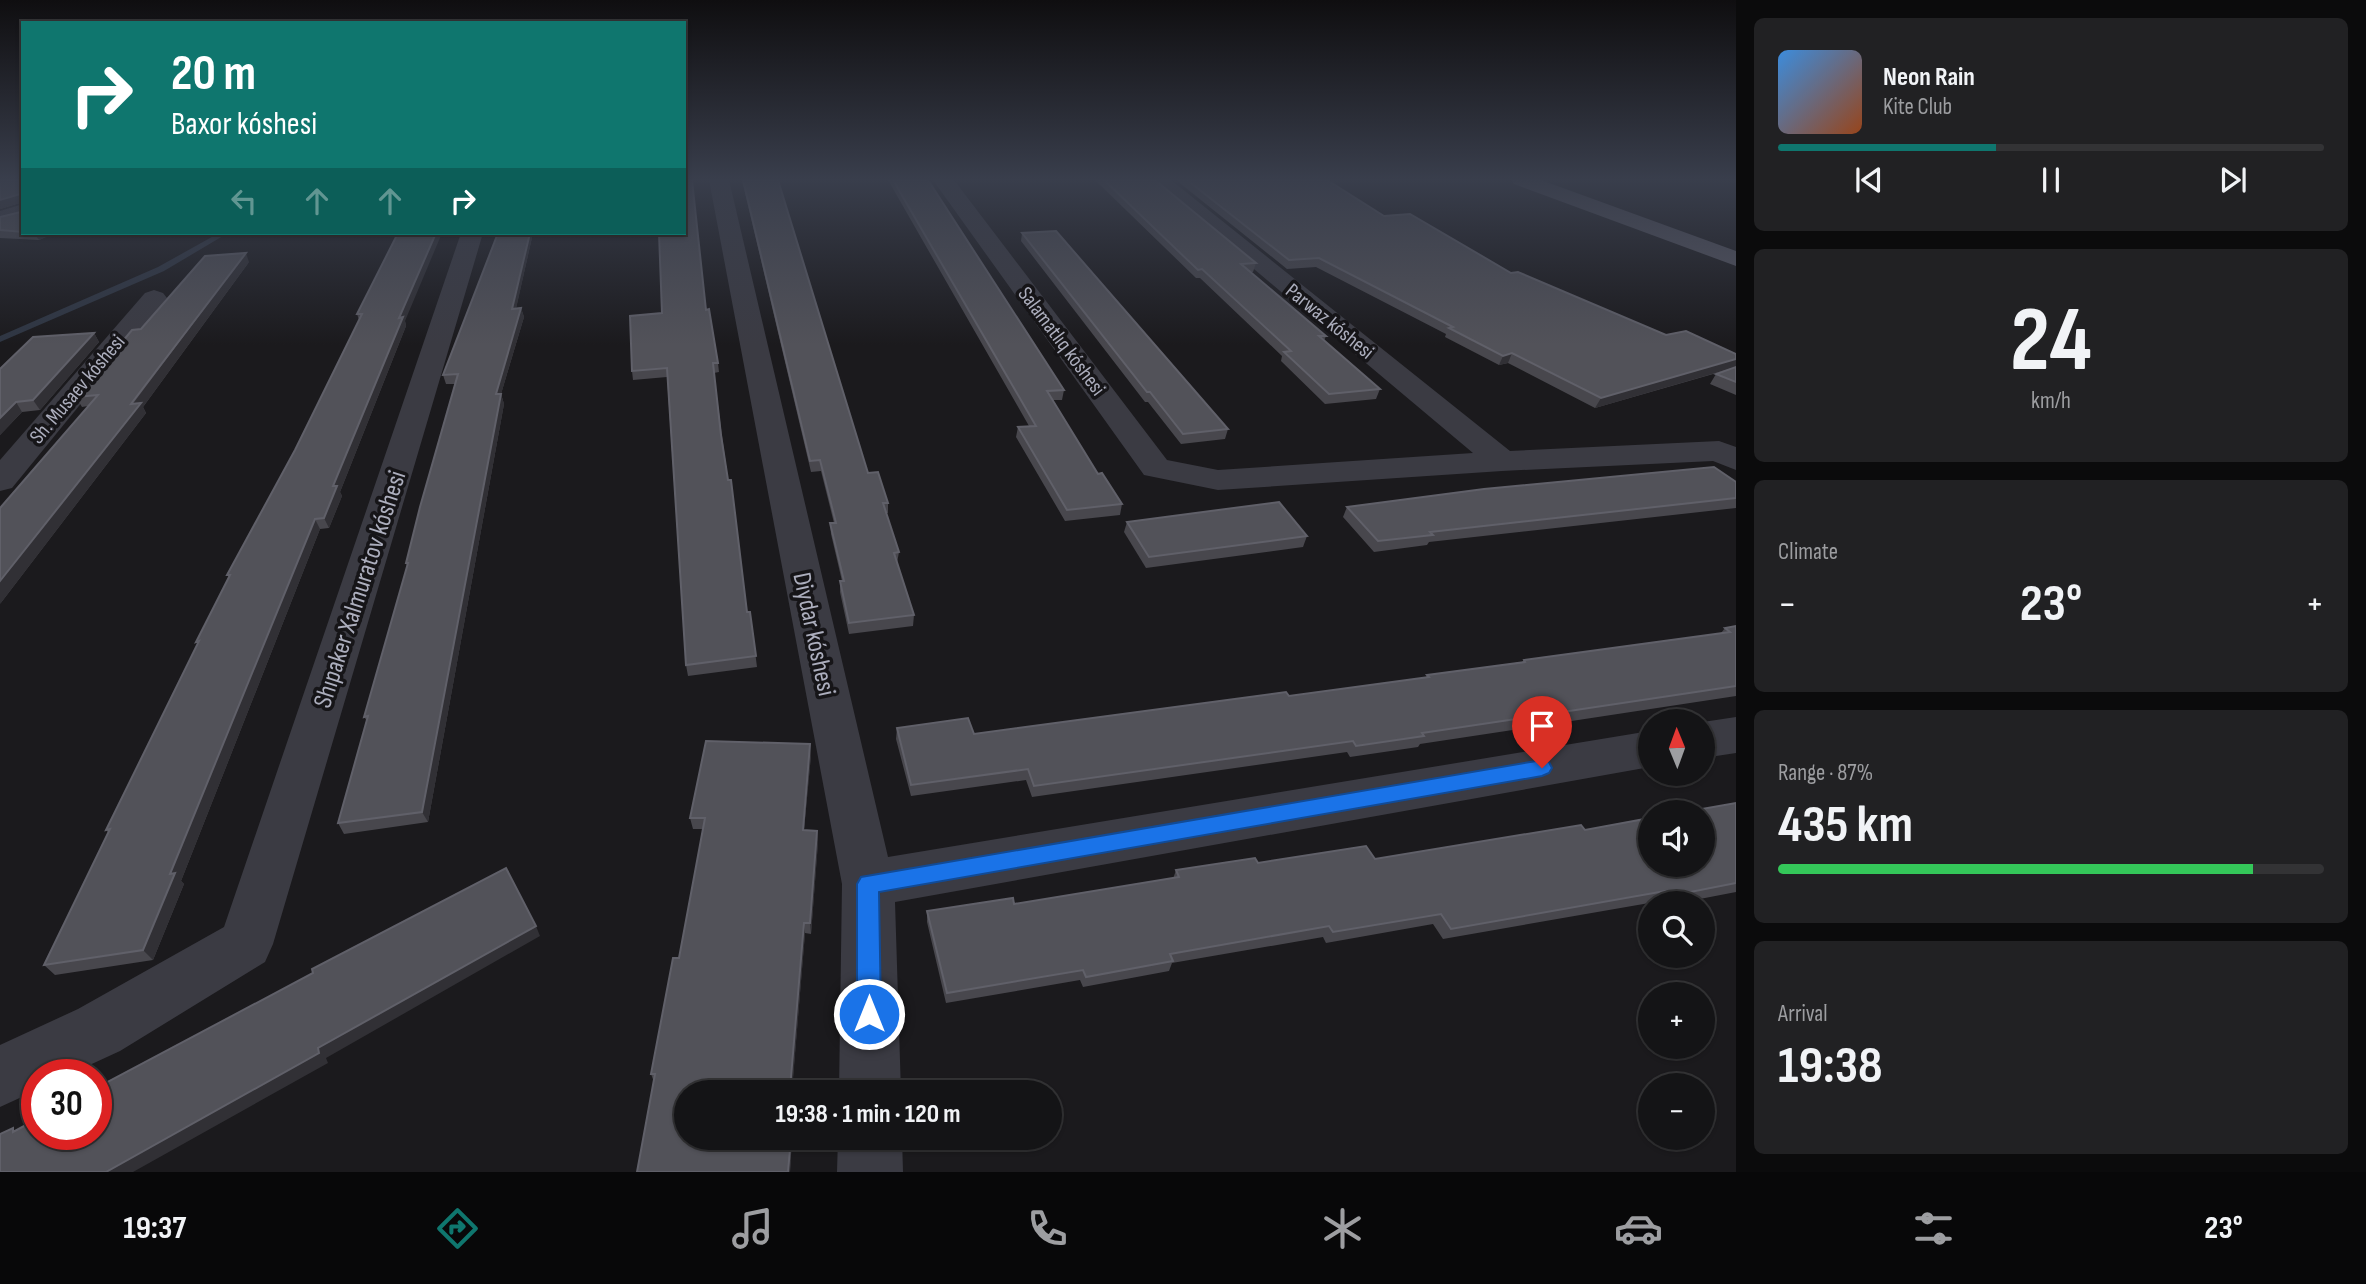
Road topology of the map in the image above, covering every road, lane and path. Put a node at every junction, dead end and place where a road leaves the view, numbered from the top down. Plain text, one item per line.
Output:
1 (471, 235) edge
2 (731, 235) edge
3 (983, 235) edge
4 (1225, 235) edge
5 (1670, 235) edge
6 (1736, 259) edge
7 (154, 298) dead end
8 (1736, 460) edge
9 (1502, 461) junction
10 (0, 481) edge
11 (1736, 735) edge
12 (1715, 738) edge
13 (1638, 751) edge
14 (868, 884) junction
15 (0, 1076) edge
16 (870, 1080) edge
17 (870, 1150) edge
18 (870, 1172) edge

1 - 15 street, Shıpaker Xalmuratov kóshesi
2 - 14 street, Diydar kóshesi
3 - 9 street, Salamatlıq kóshesi
4 - 9 street, Parwaz kóshesi
5 - 6 main road
7 - 10 street, Sh. Musaev kóshesi
8 - 9 street
11 - 12 street
13 - 14 street
14 - 16 street, Diydar kóshesi
17 - 18 street

